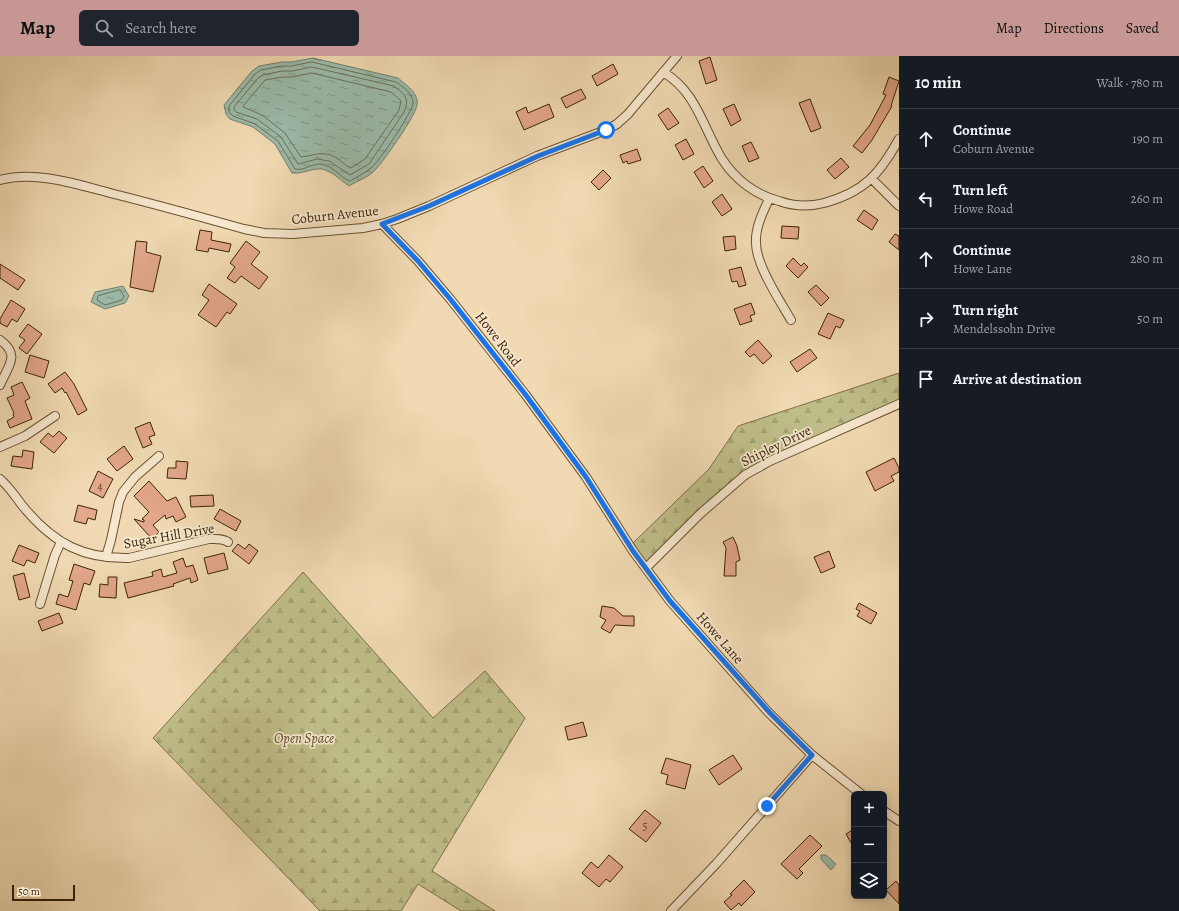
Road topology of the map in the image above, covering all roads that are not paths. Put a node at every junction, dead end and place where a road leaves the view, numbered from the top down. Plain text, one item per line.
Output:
1 (677, 56) edge
2 (663, 72) junction
3 (899, 139) edge
4 (872, 179) junction
5 (0, 180) edge
6 (769, 199) junction
7 (899, 206) edge
8 (382, 224) junction
9 (791, 320) dead end
10 (0, 340) edge
11 (0, 385) edge
12 (899, 404) edge
13 (55, 416) dead end
14 (0, 447) edge
15 (159, 456) dead end
16 (586, 477) joint
17 (0, 479) edge
18 (61, 542) junction
19 (228, 542) dead end
20 (106, 557) junction
21 (646, 568) junction
22 (40, 604) dead end
23 (812, 755) junction
24 (857, 791) edge
25 (887, 813) edge
26 (899, 821) edge
27 (671, 911) edge

1 - 2 street, Coburn Avenue
2 - 6 street
2 - 8 street, Coburn Avenue
3 - 4 street
4 - 6 street
4 - 7 street
5 - 8 street, Coburn Avenue
6 - 9 street
8 - 16 street, Howe Road
10 - 11 street
12 - 21 street, Shipley Drive
13 - 14 street
15 - 20 street
16 - 21 street, Howe Lane
17 - 18 street, Sugar Hill Drive
18 - 20 street, Sugar Hill Drive
18 - 22 street
19 - 20 street, Sugar Hill Drive
21 - 23 street, Howe Lane
23 - 24 street, Howe Lane
23 - 27 street
25 - 26 street

